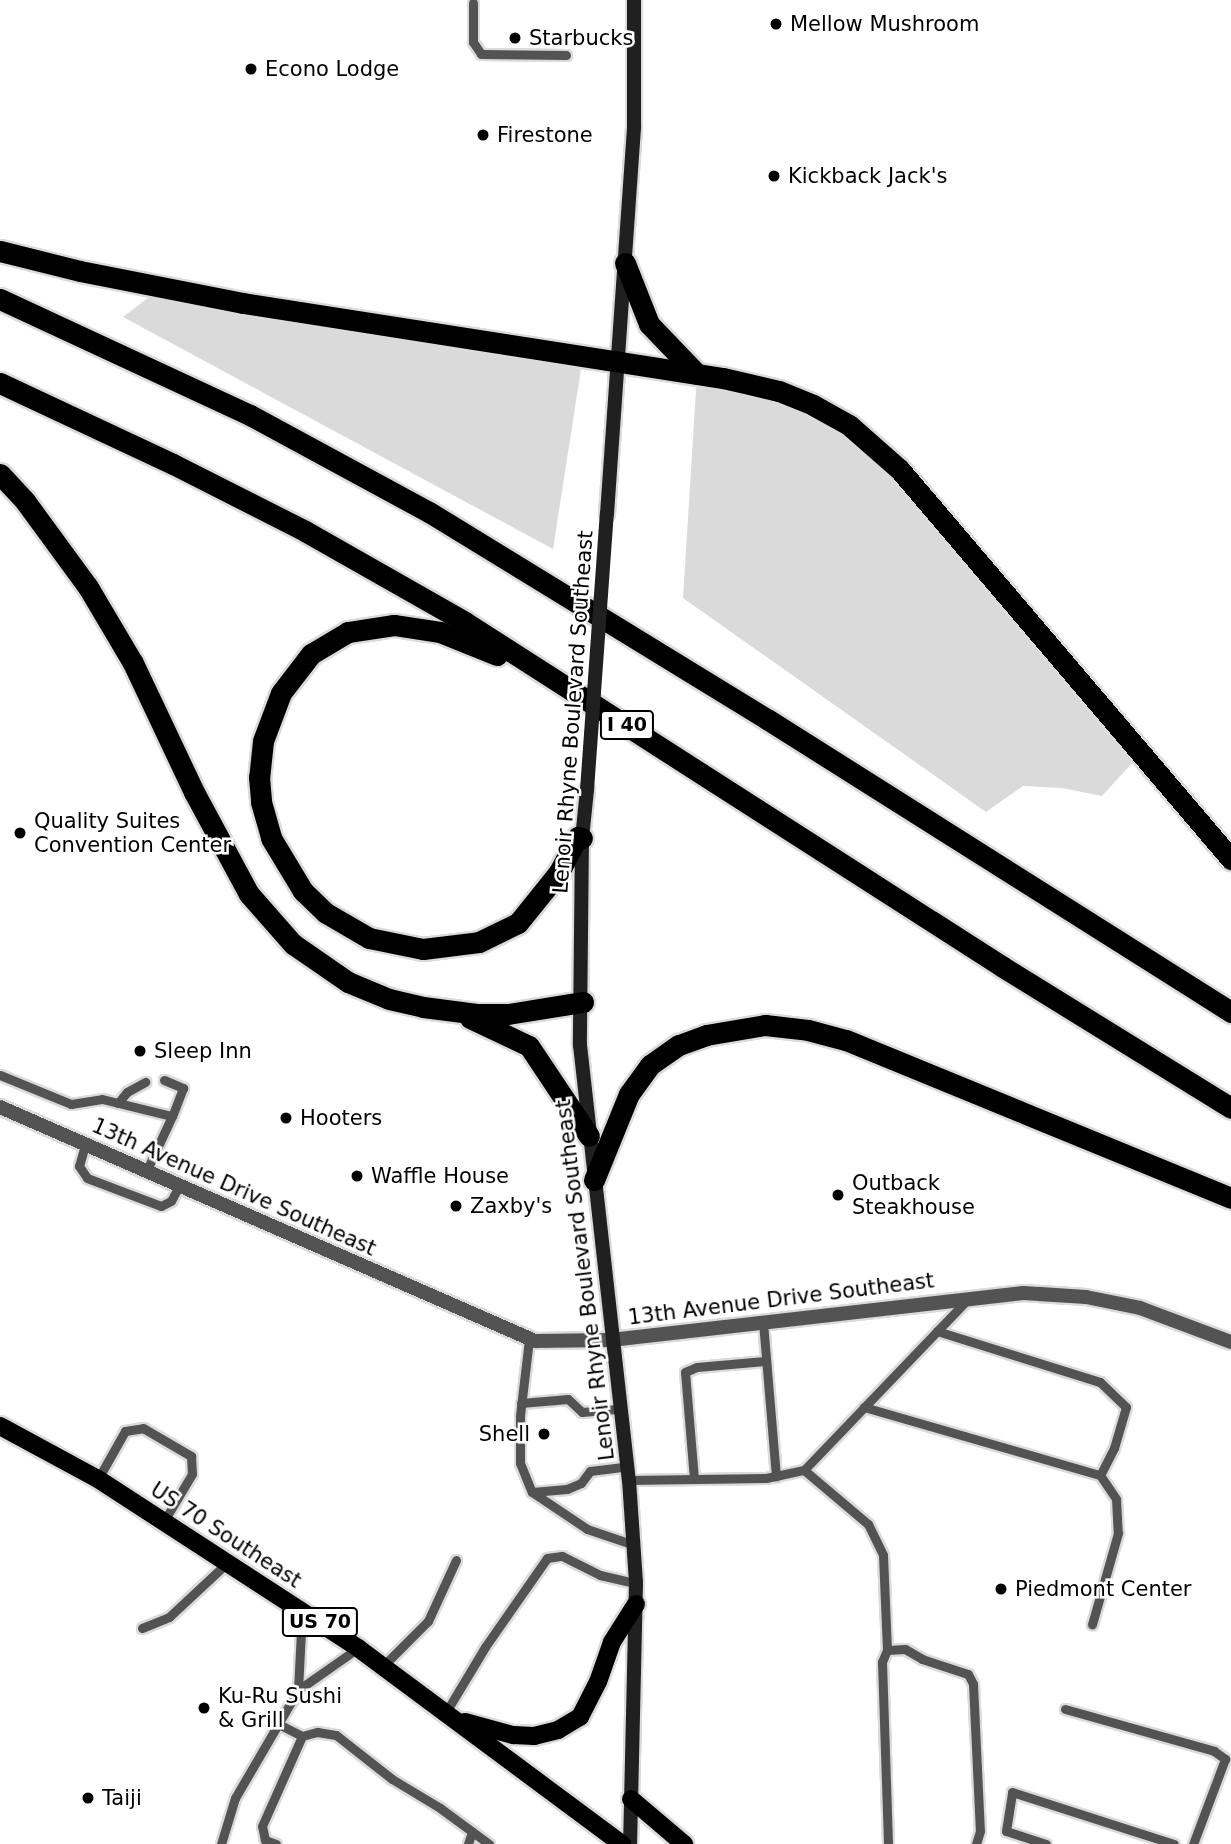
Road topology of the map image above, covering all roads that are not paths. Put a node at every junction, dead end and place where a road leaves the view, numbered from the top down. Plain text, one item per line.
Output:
1 (634, 0) edge
2 (473, 3) dead end
3 (566, 55) dead end
4 (0, 251) edge
5 (625, 263) junction
6 (0, 299) edge
7 (618, 364) junction
8 (697, 374) junction
9 (0, 383) edge
10 (0, 474) edge
11 (566, 684) junction
12 (582, 838) junction
13 (1231, 859) edge
14 (583, 1002) junction
15 (441, 1010) junction
16 (1231, 1012) edge
17 (0, 1075) edge
18 (164, 1080) dead end
19 (145, 1082) dead end
20 (118, 1103) junction
21 (0, 1107) edge
22 (1231, 1108) edge
23 (172, 1116) junction
24 (589, 1136) junction
25 (85, 1145) junction
26 (146, 1172) junction
27 (594, 1181) junction
28 (179, 1186) junction
29 (1231, 1198) edge
30 (969, 1298) junction
31 (763, 1322) junction
32 (937, 1331) junction
33 (529, 1339) junction
34 (611, 1340) junction
35 (1231, 1342) edge
36 (765, 1361) junction
37 (521, 1404) junction
38 (864, 1407) junction
39 (620, 1409) junction
40 (0, 1426) edge
41 (804, 1470) junction
42 (628, 1473) junction
43 (1100, 1475) junction
44 (776, 1476) junction
45 (98, 1479) junction
46 (694, 1479) junction
47 (532, 1492) junction
48 (164, 1521) junction
49 (634, 1545) junction
50 (456, 1560) dead end
51 (228, 1561) junction
52 (636, 1583) junction
53 (636, 1604) junction
54 (302, 1611) junction
55 (1092, 1624) dead end
56 (142, 1628) dead end
57 (358, 1648) junction
58 (887, 1650) junction
59 (384, 1665) junction
60 (299, 1690) junction
61 (1065, 1709) dead end
62 (451, 1716) junction
63 (278, 1724) junction
64 (302, 1736) junction
65 (631, 1798) junction
66 (472, 1832) junction
67 (222, 1844) edge
68 (276, 1844) edge
69 (468, 1844) edge
70 (489, 1844) edge
71 (622, 1844) edge
72 (629, 1844) edge
73 (684, 1844) edge
74 (888, 1844) edge
75 (976, 1844) edge
76 (1046, 1844) edge
77 (1174, 1844) edge
78 (1193, 1844) edge

1 - 5 main road, Lenoir Rhyne Boulevard Southeast
2 - 3 lane
4 - 7 highway
5 - 7 main road, Lenoir Rhyne Boulevard Southeast
5 - 8 highway
6 - 16 highway
7 - 8 highway
7 - 12 main road, Lenoir Rhyne Boulevard Southeast, bridge
8 - 13 highway
9 - 11 highway, I 40
10 - 15 highway
11 - 12 highway
11 - 22 highway, I 40
12 - 14 main road, Lenoir Rhyne Boulevard Southeast
14 - 15 highway
14 - 24 main road, Lenoir Rhyne Boulevard Southeast
15 - 24 highway
17 - 20 lane
18 - 23 lane
19 - 20 lane
20 - 23 lane
21 - 25 street, 13th Avenue Drive Southeast
23 - 26 lane
24 - 27 main road, Lenoir Rhyne Boulevard Southeast
25 - 26 street, 13th Avenue Drive Southeast
25 - 28 lane
26 - 28 street, 13th Avenue Drive Southeast
27 - 29 highway
27 - 34 main road, Lenoir Rhyne Boulevard Southeast
28 - 33 street, 13th Avenue Drive Southeast
30 - 31 street, 13th Avenue Drive Southeast
30 - 32 lane
30 - 35 street, 13th Avenue Drive Southeast
31 - 34 street, 13th Avenue Drive Southeast
31 - 36 lane
32 - 38 lane
32 - 43 lane
33 - 34 street, 13th Avenue Drive Southeast
33 - 37 lane
34 - 39 main road, Lenoir Rhyne Boulevard Southeast
36 - 44 lane
36 - 46 lane
37 - 39 lane
37 - 47 lane
38 - 41 lane
38 - 43 lane
39 - 42 main road, Lenoir Rhyne Boulevard Southeast
40 - 45 main road, US 70 Southeast / US 70
41 - 44 lane
41 - 58 lane
42 - 46 lane
42 - 47 lane
42 - 49 main road, Lenoir Rhyne Boulevard Southeast
43 - 55 lane
44 - 46 lane
45 - 48 main road, US 70 Southeast / US 70
45 - 48 lane
47 - 49 lane
48 - 51 main road, US 70 Southeast / US 70
49 - 52 main road, Lenoir Rhyne Boulevard Southeast
50 - 59 lane
51 - 54 main road, US 70 Southeast / US 70
51 - 56 lane
52 - 53 main road, Lenoir Rhyne Boulevard Southeast
52 - 62 lane
53 - 62 main road
53 - 65 main road, Lenoir Rhyne Boulevard Southeast
54 - 57 main road, US 70 Southeast / US 70
54 - 60 lane
57 - 59 main road, US 70 Southeast / US 70
57 - 60 lane
58 - 74 lane
58 - 75 lane
59 - 62 main road, US 70 Southeast / US 70
60 - 63 lane
61 - 78 lane
62 - 71 main road, US 70 Southeast / US 70
63 - 64 lane
63 - 67 lane
64 - 66 lane
64 - 68 lane
65 - 72 main road, Lenoir Rhyne Boulevard Southeast
65 - 73 main road
66 - 69 lane
66 - 70 lane
76 - 77 lane

